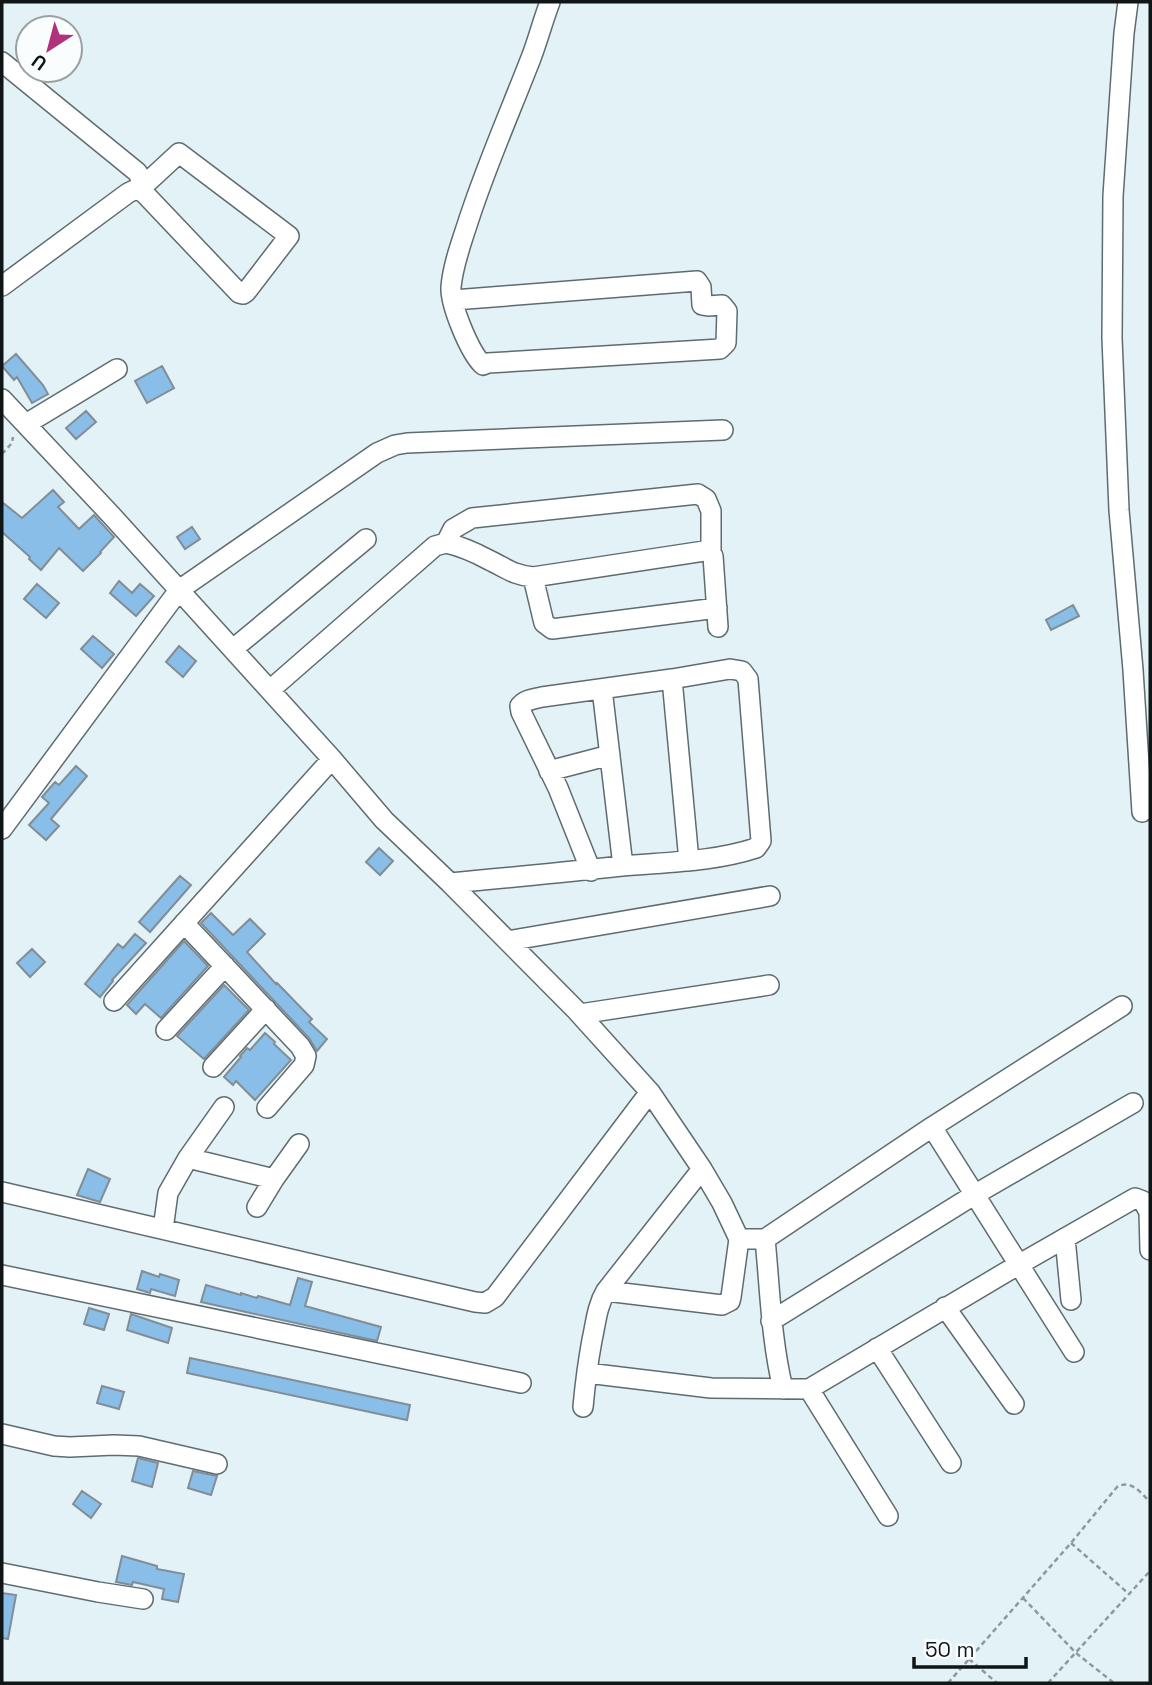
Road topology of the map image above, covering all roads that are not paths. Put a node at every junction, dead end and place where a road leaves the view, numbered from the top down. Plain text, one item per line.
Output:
1 (550, 2) edge
2 (1128, 2) edge
3 (2, 62) edge
4 (139, 190) junction
5 (2, 286) edge
6 (453, 300) junction
7 (117, 369) dead end
8 (2, 399) edge
9 (26, 424) junction
10 (723, 430) dead end
11 (366, 539) dead end
12 (446, 542) junction
13 (711, 554) junction
14 (533, 577) junction
15 (179, 590) junction
16 (233, 649) junction
17 (672, 679) junction
18 (602, 689) junction
19 (270, 690) junction
20 (610, 755) junction
21 (332, 759) junction
22 (549, 771) junction
23 (1142, 812) dead end
24 (2, 829) edge
25 (689, 862) junction
26 (623, 866) junction
27 (590, 870) junction
28 (450, 883) junction
29 (770, 896) dead end
30 (184, 923) junction
31 (508, 941) junction
32 (225, 966) junction
33 (769, 985) dead end
34 (114, 1001) dead end
35 (1122, 1006) dead end
36 (265, 1009) junction
37 (580, 1014) junction
38 (166, 1030) dead end
39 (213, 1067) dead end
40 (650, 1092) junction
41 (1133, 1103) dead end
42 (224, 1107) dead end
43 (267, 1108) dead end
44 (932, 1127) junction
45 (299, 1144) dead end
46 (188, 1158) junction
47 (702, 1169) junction
48 (274, 1179) junction
49 (2, 1192) edge
50 (974, 1195) junction
51 (257, 1207) dead end
52 (163, 1229) junction
53 (1065, 1238) junction
54 (739, 1239) junction
55 (765, 1239) junction
56 (1150, 1250) edge
57 (1018, 1265) junction
58 (2, 1275) edge
59 (606, 1290) junction
60 (1071, 1300) dead end
61 (945, 1307) junction
62 (771, 1321) junction
63 (877, 1348) junction
64 (1074, 1352) dead end
65 (587, 1373) junction
66 (521, 1383) dead end
67 (783, 1389) junction
68 (809, 1389) junction
69 (1014, 1405) dead end
70 (583, 1407) dead end
71 (2, 1434) edge
72 (951, 1463) dead end
73 (217, 1464) dead end
74 (888, 1516) dead end
75 (2, 1573) edge
76 (144, 1599) dead end

1 - 6 street
2 - 23 street
3 - 4 street
4 - 4 street
4 - 5 street
6 - 6 street
7 - 9 street
8 - 9 street
9 - 15 street
10 - 15 street
11 - 16 street
12 - 13 street
12 - 14 street
12 - 19 street
13 - 14 street
13 - 14 street
15 - 16 street
15 - 24 street
16 - 19 street
17 - 18 street
17 - 25 street
17 - 25 street
18 - 20 street
18 - 22 street
19 - 21 street
20 - 22 street
20 - 26 street
21 - 28 street
21 - 30 street
22 - 27 street
25 - 26 street
26 - 27 street
27 - 28 street
28 - 31 street
29 - 31 street
30 - 32 street
30 - 34 street
31 - 37 street
32 - 36 street
32 - 38 street
33 - 37 street
35 - 44 street
36 - 39 street
36 - 43 street
37 - 40 street
40 - 47 street
40 - 52 street
41 - 50 street
42 - 46 street
44 - 50 street
44 - 55 street
45 - 48 street
46 - 48 street
46 - 52 street
47 - 54 street
47 - 59 street
48 - 51 street
49 - 52 street
50 - 57 street
50 - 62 street
53 - 56 street
53 - 57 street
53 - 60 street
54 - 55 street
54 - 59 street
55 - 62 street
57 - 61 street
57 - 64 street
58 - 66 street
59 - 65 street
61 - 63 street
61 - 69 street
62 - 67 street
63 - 68 street
63 - 72 street
65 - 67 street
65 - 70 street
67 - 68 street
68 - 74 street
71 - 73 street
75 - 76 street

